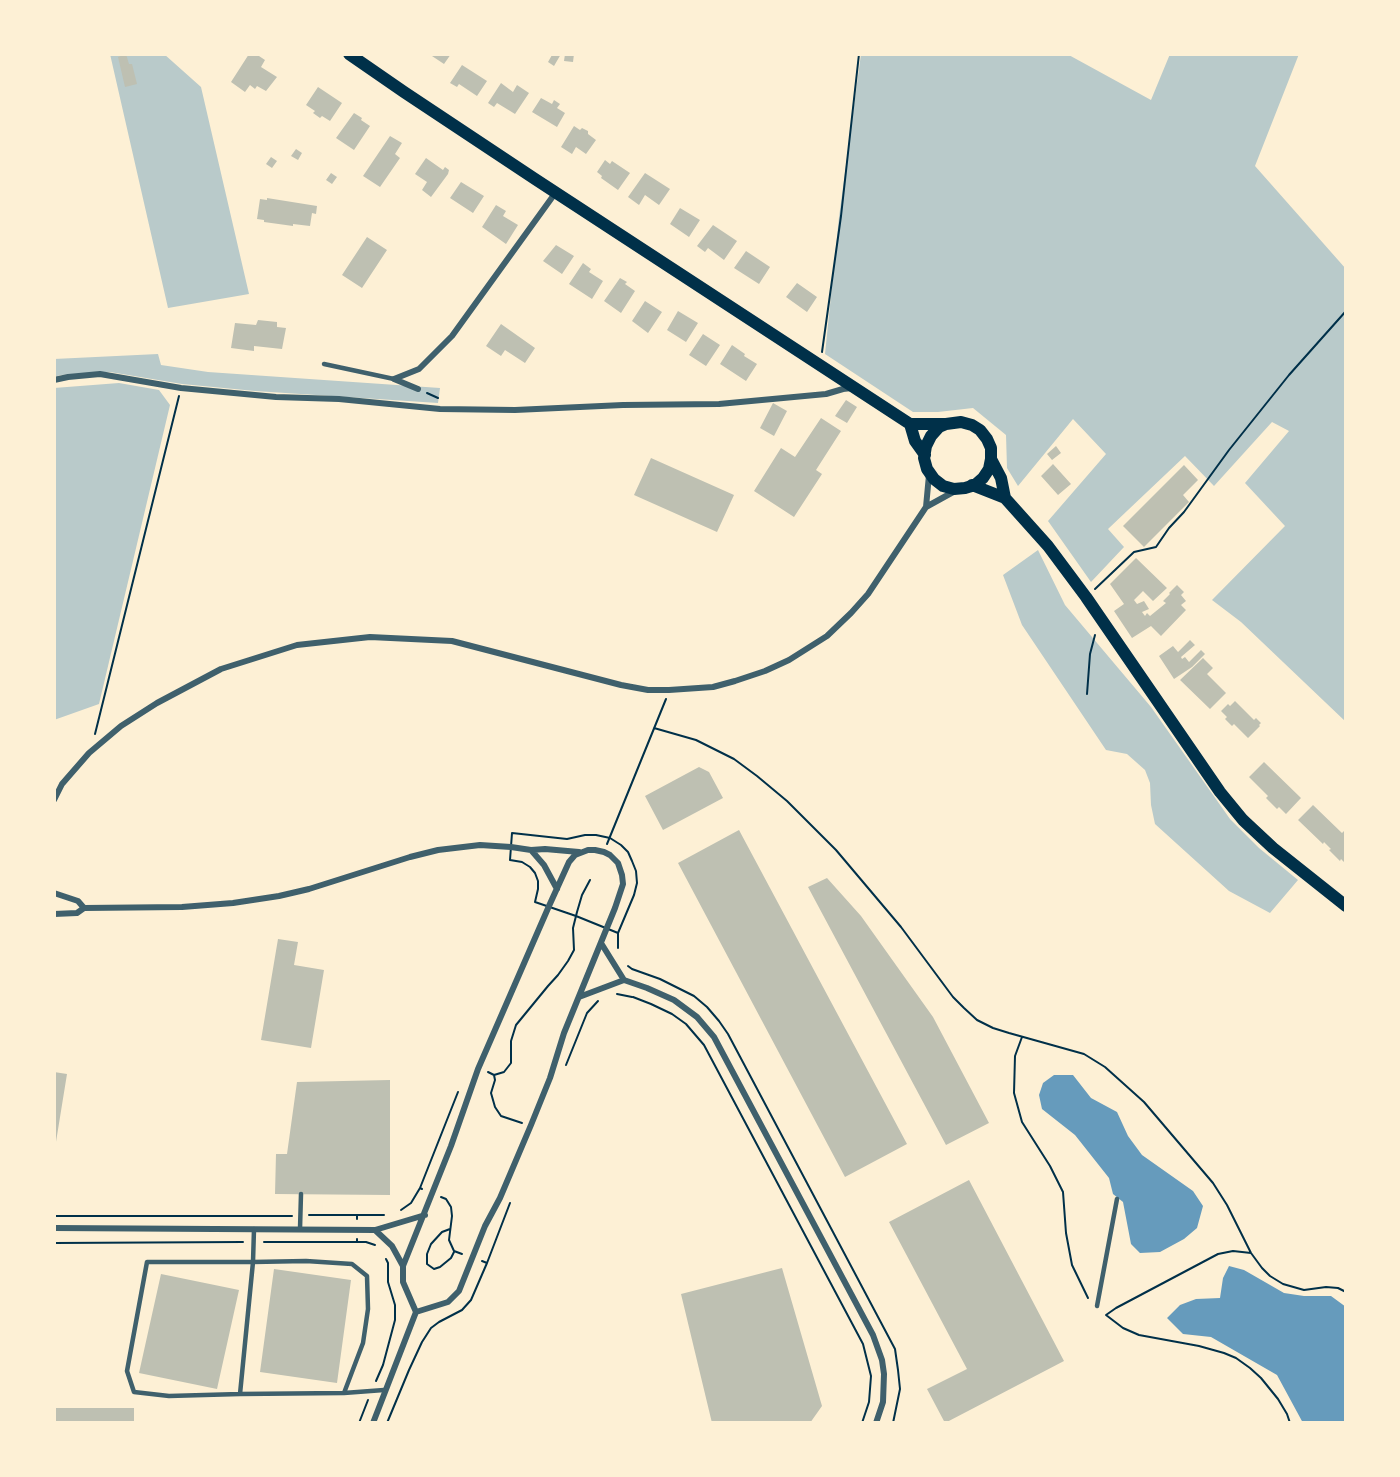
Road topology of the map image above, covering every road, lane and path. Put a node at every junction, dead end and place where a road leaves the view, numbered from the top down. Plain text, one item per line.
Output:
1 (349, 54) edge
2 (859, 54) edge
3 (556, 192) junction
4 (1346, 311) edge
5 (324, 364) dead end
6 (820, 366) junction
7 (394, 379) junction
8 (54, 380) edge
9 (181, 388) junction
10 (853, 388) junction
11 (418, 389) dead end
12 (910, 424) junction
13 (946, 424) junction
14 (925, 455) junction
15 (992, 459) junction
16 (929, 472) junction
17 (966, 487) junction
18 (1005, 498) junction
19 (926, 507) junction
20 (1086, 597) junction
21 (1100, 617) junction
22 (669, 690) junction
23 (1087, 694) dead end
24 (654, 728) junction
25 (95, 747) junction
26 (54, 800) edge
27 (610, 838) junction
28 (511, 847) junction
29 (531, 850) junction
30 (580, 852) junction
31 (604, 852) junction
32 (591, 880) dead end
33 (557, 889) junction
34 (54, 893) edge
35 (549, 906) junction
36 (1346, 906) edge
37 (84, 908) junction
38 (54, 914) edge
39 (576, 916) junction
40 (607, 929) junction
41 (601, 943) junction
42 (643, 972) dead end
43 (624, 980) junction
44 (637, 984) junction
45 (615, 994) dead end
46 (579, 997) junction
47 (633, 997) junction
48 (599, 1001) dead end
49 (1022, 1037) junction
50 (566, 1066) dead end
51 (478, 1069) junction
52 (494, 1075) junction
53 (461, 1085) dead end
54 (531, 1125) junction
55 (420, 1188) junction
56 (301, 1194) dead end
57 (432, 1194) junction
58 (513, 1196) dead end
59 (1117, 1199) dead end
60 (398, 1212) dead end
61 (300, 1215) junction
62 (357, 1215) junction
63 (390, 1215) dead end
64 (425, 1215) junction
65 (54, 1216) edge
66 (54, 1228) edge
67 (254, 1229) junction
68 (300, 1229) junction
69 (450, 1229) junction
70 (357, 1230) junction
71 (375, 1230) junction
72 (254, 1242) junction
73 (357, 1242) junction
74 (54, 1243) edge
75 (380, 1249) dead end
76 (454, 1251) junction
77 (1251, 1252) junction
78 (385, 1255) dead end
79 (472, 1257) junction
80 (254, 1262) junction
81 (487, 1263) junction
82 (403, 1266) junction
83 (1346, 1292) edge
84 (1097, 1306) junction
85 (416, 1312) junction
86 (1106, 1315) junction
87 (384, 1390) junction
88 (372, 1391) junction
89 (344, 1393) junction
90 (240, 1394) junction
91 (359, 1423) edge
92 (373, 1423) edge
93 (387, 1423) edge
94 (862, 1423) edge
95 (876, 1423) edge
96 (1290, 1423) edge

1 - 3 main road
2 - 6 path
3 - 6 main road
3 - 7 street
4 - 20 path
5 - 7 lane
6 - 10 main road
7 - 11 street
8 - 9 street
9 - 10 street
9 - 25 path
10 - 12 main road
12 - 13 main road
12 - 14 main road
13 - 14 main road
13 - 15 main road
14 - 16 main road
15 - 17 main road
15 - 18 main road
16 - 17 main road
16 - 19 street
17 - 18 main road
17 - 19 street
18 - 20 main road
19 - 22 street
20 - 21 main road
21 - 23 path
21 - 36 main road
22 - 24 path
22 - 25 street
24 - 27 path
24 - 49 path
25 - 26 street
27 - 28 path
27 - 31 path
27 - 40 path
28 - 29 street
28 - 35 path
28 - 37 street
29 - 30 street
29 - 33 street
30 - 31 street
30 - 33 street
31 - 40 street
32 - 39 path
33 - 35 street
34 - 37 street
35 - 39 path
35 - 51 street
37 - 38 street
39 - 40 path
39 - 52 path
40 - 41 street
41 - 43 street
41 - 46 street
42 - 44 path
43 - 44 street
43 - 46 street
44 - 47 path
44 - 95 street
45 - 47 path
46 - 54 street
47 - 94 path
48 - 50 path
49 - 77 path
49 - 84 path
51 - 52 path
51 - 57 street
52 - 54 path
53 - 55 path
54 - 79 street
55 - 57 path
55 - 60 path
56 - 61 lane
57 - 64 street
57 - 69 path
58 - 81 path
59 - 84 lane
61 - 62 path
61 - 65 path
61 - 68 lane
62 - 63 path
62 - 70 path
64 - 71 street
64 - 82 street
66 - 67 street
67 - 68 street
67 - 72 lane
68 - 70 street
69 - 76 path
69 - 76 path
70 - 71 street
70 - 73 path
71 - 82 street
72 - 73 path
72 - 74 path
72 - 80 lane
73 - 75 path
76 - 79 path
77 - 83 path
77 - 86 path
78 - 88 path
79 - 81 path
79 - 85 street
80 - 89 lane
80 - 90 lane
80 - 90 lane
81 - 93 path
82 - 85 street
84 - 86 path
85 - 87 street
86 - 96 path
87 - 88 lane
87 - 92 street
88 - 89 lane
88 - 91 path
89 - 90 lane

